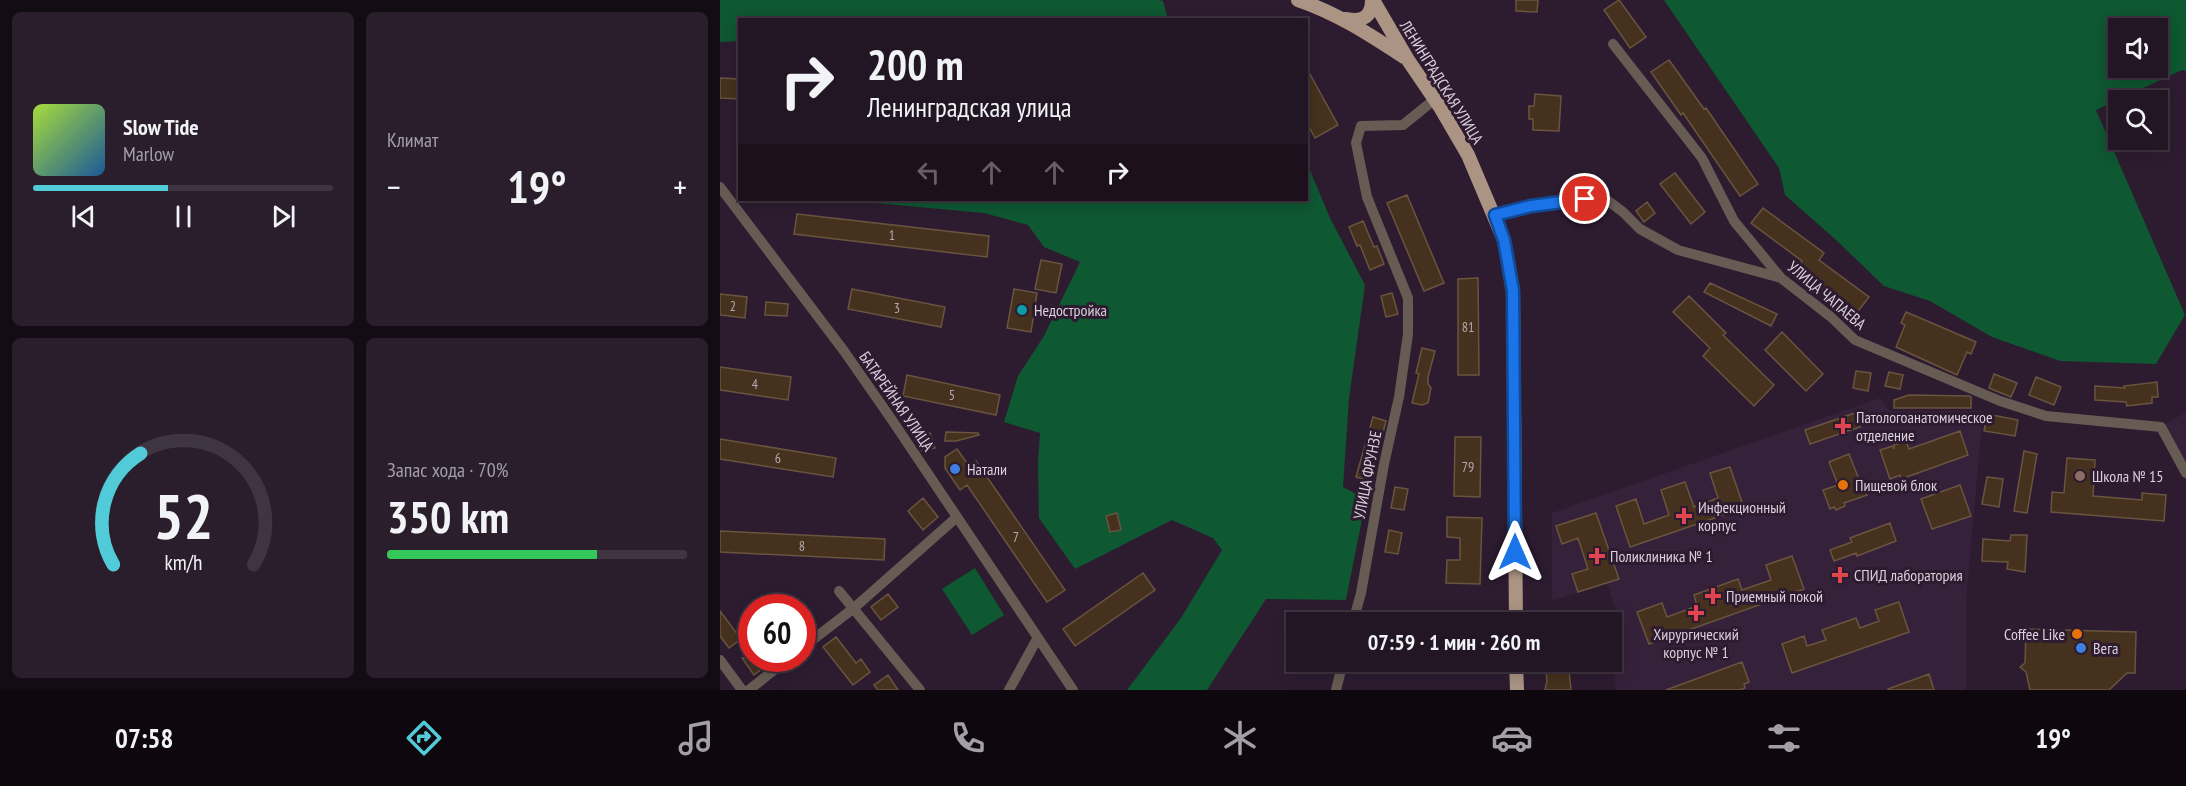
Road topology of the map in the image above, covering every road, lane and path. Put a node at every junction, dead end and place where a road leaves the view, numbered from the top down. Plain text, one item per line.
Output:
1 (1299, 0) edge
2 (1373, 0) edge
3 (1343, 18) junction
4 (1613, 44) dead end
5 (1408, 60) junction
6 (1435, 99) junction
7 (720, 187) edge
8 (1495, 215) junction
9 (1781, 278) junction
10 (2186, 473) edge
11 (957, 517) junction
12 (839, 591) dead end
13 (855, 608) junction
14 (1356, 612) edge
15 (1516, 612) edge
16 (816, 637) edge
17 (1037, 639) junction
18 (720, 660) edge
19 (772, 672) edge
20 (1340, 672) edge
21 (1516, 672) edge
22 (742, 690) edge
23 (749, 690) edge
24 (920, 690) edge
25 (1009, 690) edge
26 (1072, 690) edge
27 (1336, 690) edge
28 (1517, 690) edge

1 - 3 main road
2 - 3 main road, ЛЕНИНГРАДСКАЯ УЛИЦА
2 - 5 main road, ЛЕНИНГРАДСКАЯ УЛИЦА
3 - 5 main road
4 - 9 street, УЛИЦА ЧАПАЕВА
5 - 6 main road, ЛЕНИНГРАДСКАЯ УЛИЦА
6 - 8 main road, ЛЕНИНГРАДСКАЯ УЛИЦА
6 - 14 street, УЛИЦА ФРУНЗЕ
7 - 11 street, БАТАРЕЙНАЯ УЛИЦА
8 - 9 street
8 - 15 main road, ЛЕНИНГРАДСКАЯ УЛИЦА
9 - 10 street, УЛИЦА ЧАПАЕВА
11 - 13 street
11 - 17 street, БАТАРЕЙНАЯ УЛИЦА
12 - 13 street
13 - 16 street
13 - 24 street
17 - 25 street
17 - 26 street, БАТАРЕЙНАЯ УЛИЦА
18 - 22 street
19 - 23 street
20 - 27 street
21 - 28 main road

